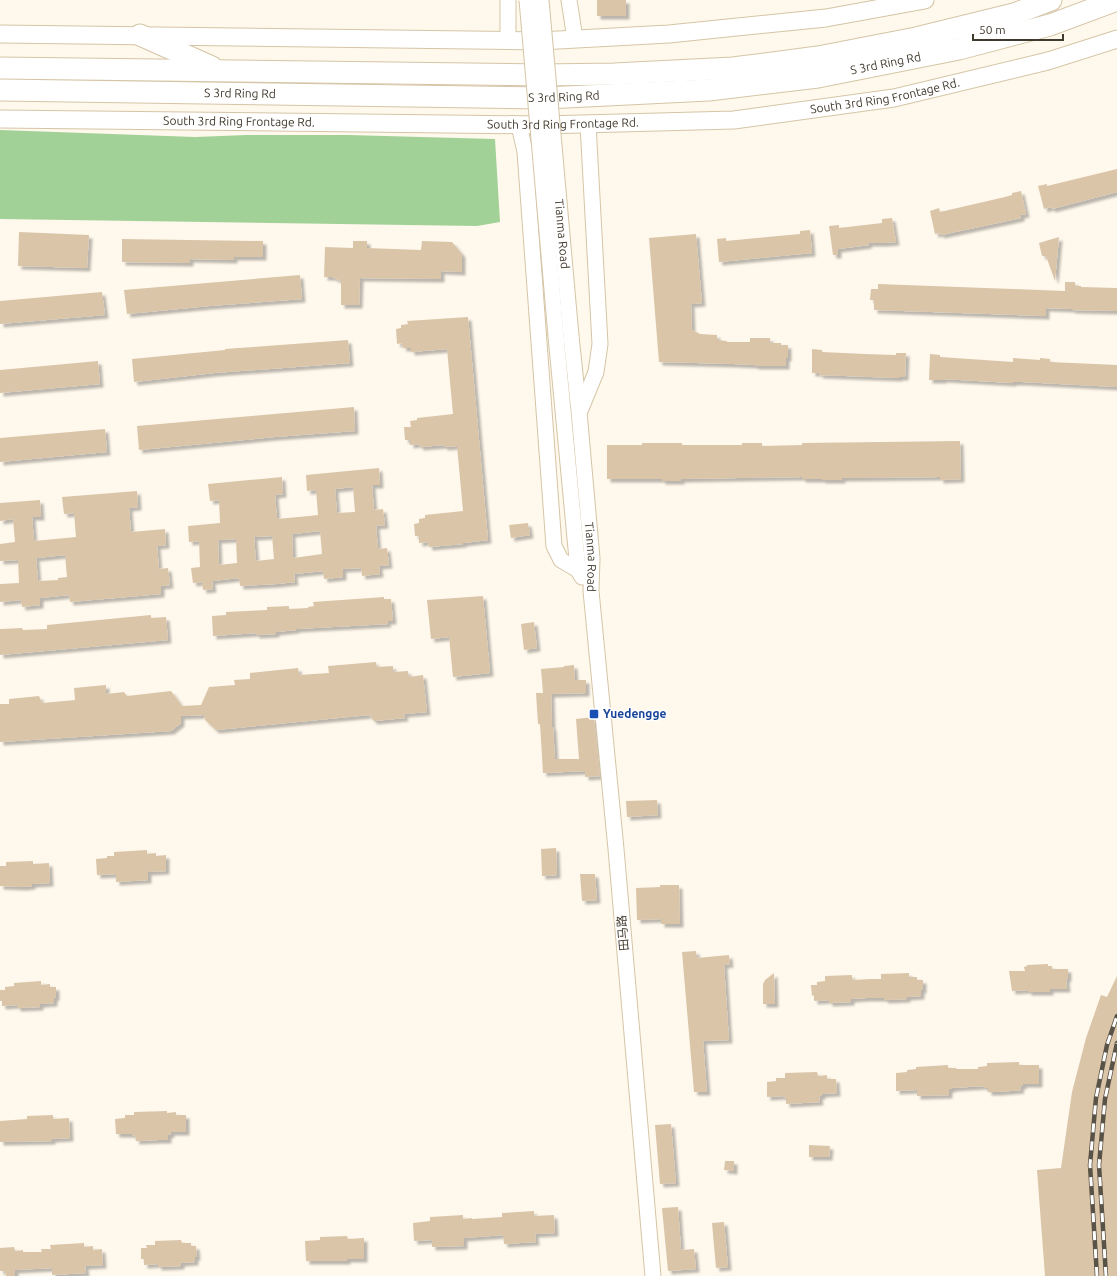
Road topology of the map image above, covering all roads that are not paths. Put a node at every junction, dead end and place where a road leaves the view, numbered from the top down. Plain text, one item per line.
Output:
1 (508, 0) edge
2 (527, 0) edge
3 (541, 0) edge
4 (569, 0) edge
5 (925, 0) edge
6 (1051, 0) edge
7 (1117, 0) edge
8 (0, 34) edge
9 (140, 35) junction
10 (1117, 38) edge
11 (574, 39) junction
12 (508, 40) junction
13 (918, 48) junction
14 (0, 68) edge
15 (220, 71) junction
16 (0, 90) edge
17 (0, 119) edge
18 (588, 124) junction
19 (519, 125) junction
20 (579, 412) junction
21 (578, 570) junction
22 (591, 591) junction
23 (652, 1276) edge

1 - 12 street
2 - 21 street, Tianma Road, bridge
3 - 20 street, Tianma Road, bridge
4 - 11 street
5 - 11 main road
6 - 13 highway, S 3rd Ring Rd
7 - 13 highway, S 3rd Ring Rd
8 - 9 main road
9 - 12 main road
9 - 15 highway
10 - 18 main road, South 3rd Ring Frontage Rd.
11 - 12 main road
13 - 15 highway, S 3rd Ring Rd
13 - 16 highway, S 3rd Ring Rd
14 - 15 highway, S 3rd Ring Rd
17 - 19 main road, South 3rd Ring Frontage Rd.
18 - 19 main road, South 3rd Ring Frontage Rd.
18 - 20 street
19 - 21 street
20 - 22 street, Tianma Road
21 - 22 street, Tianma Road
22 - 23 street, 田马路

